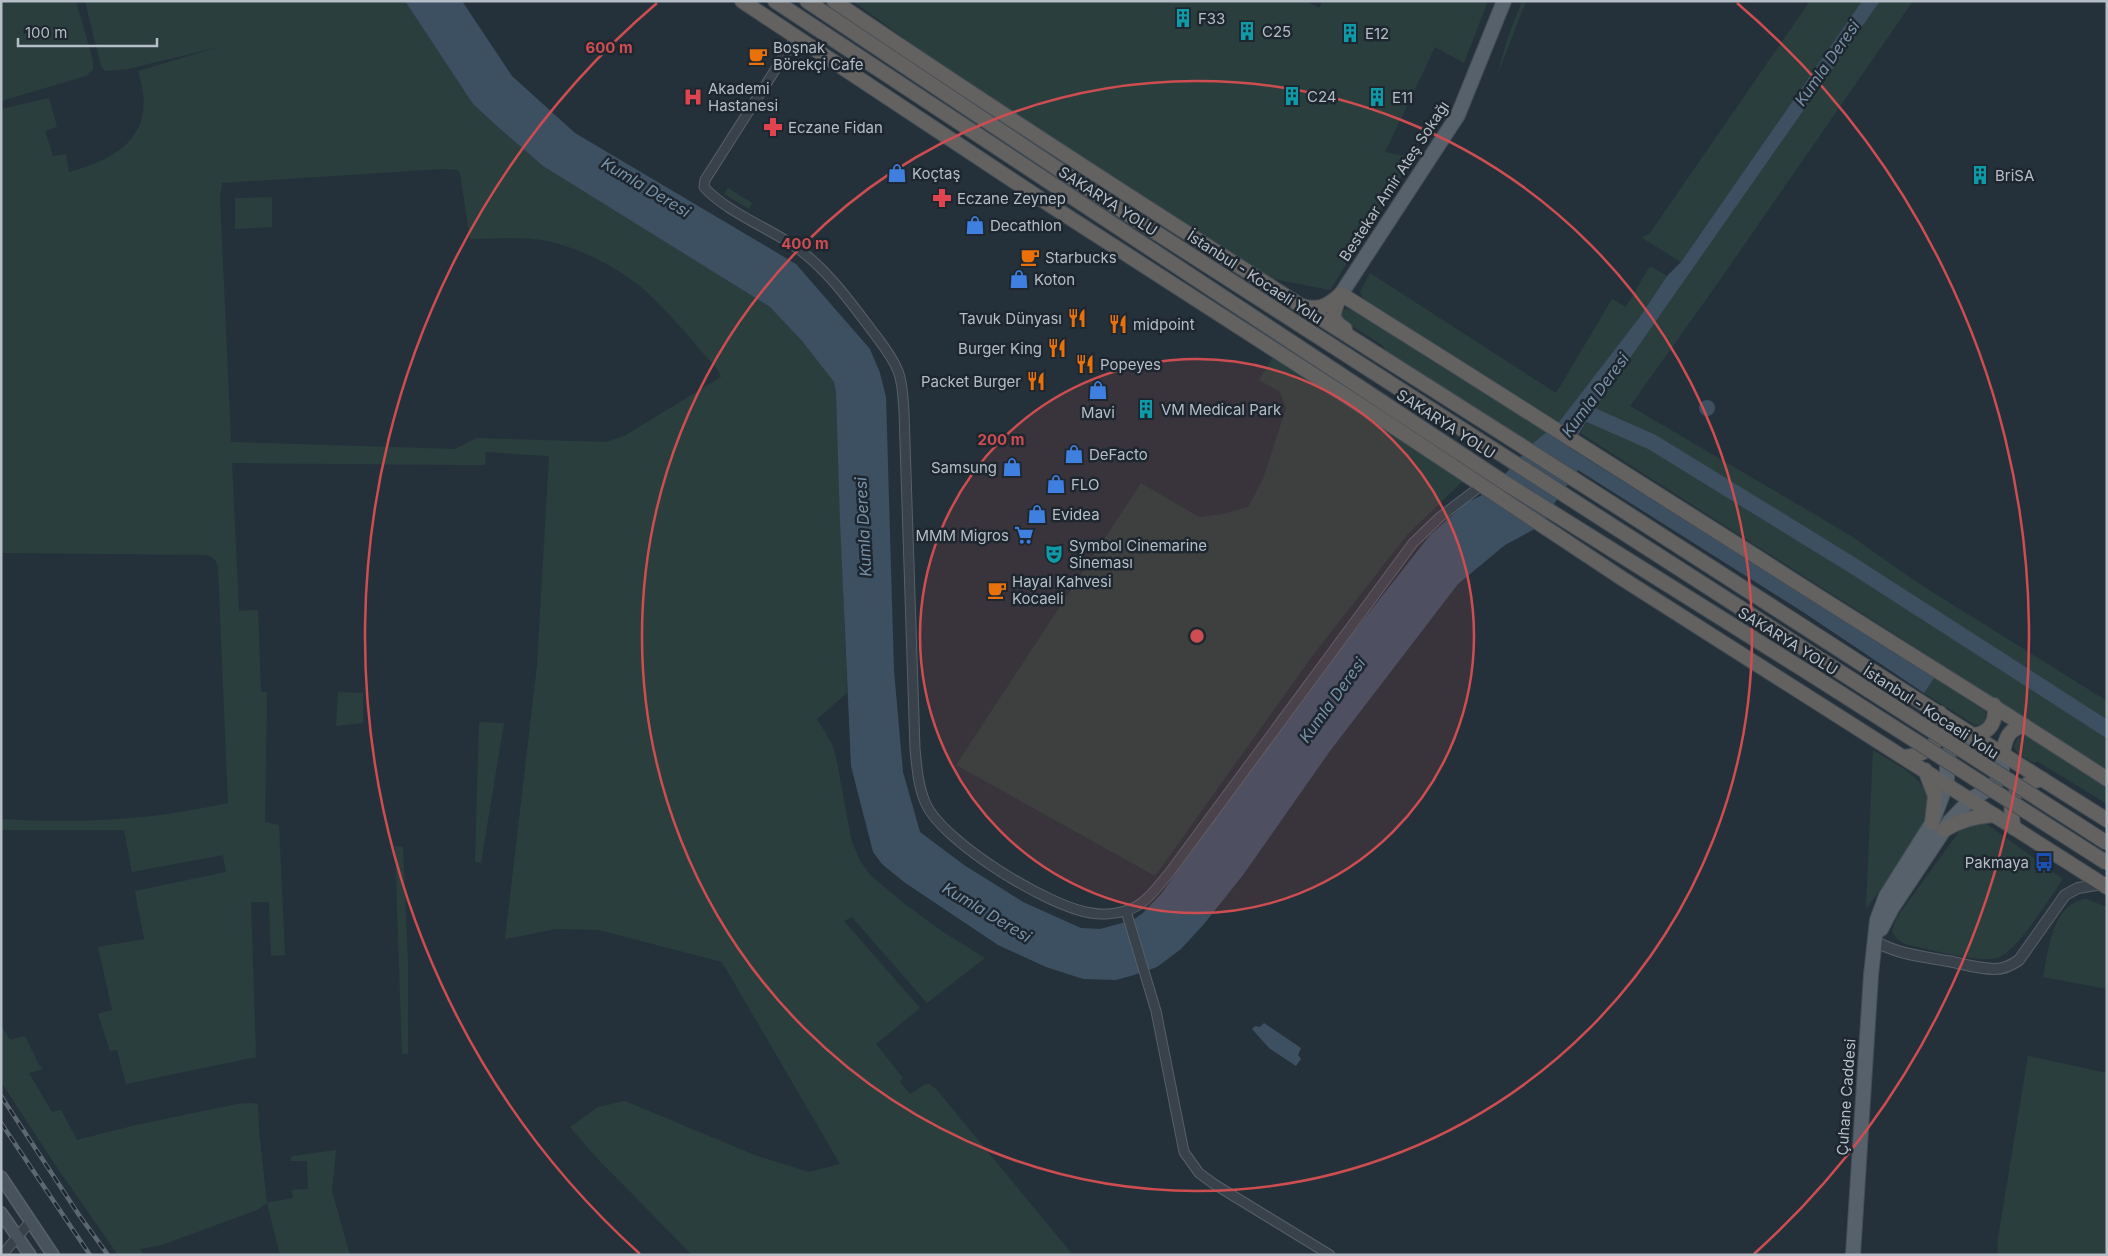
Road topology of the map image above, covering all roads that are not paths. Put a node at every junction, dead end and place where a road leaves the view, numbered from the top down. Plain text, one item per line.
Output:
1 (742, 1) edge
2 (775, 1) edge
3 (807, 1) edge
4 (834, 1) edge
5 (1504, 1) edge
6 (796, 37) junction
7 (1341, 294) junction
8 (1298, 305) junction
9 (1385, 359) junction
10 (1486, 488) junction
11 (1588, 511) junction
12 (1563, 520) junction
13 (1711, 568) junction
14 (1687, 619) junction
15 (1994, 705) junction
16 (1940, 713) junction
17 (2025, 726) junction
18 (1974, 735) junction
19 (2003, 754) junction
20 (1904, 757) junction
21 (1925, 770) junction
22 (2042, 779) junction
23 (2107, 779) edge
24 (1946, 784) junction
25 (1971, 799) junction
26 (1994, 815) junction
27 (2107, 820) edge
28 (1938, 826) junction
29 (2014, 828) junction
30 (2107, 843) edge
31 (2107, 864) edge
32 (2104, 885) edge
33 (1126, 914) junction
34 (1875, 941) junction
35 (1, 1177) edge
36 (1, 1212) edge
37 (30, 1222) junction
38 (17, 1237) junction
39 (2, 1255) edge
40 (30, 1255) edge
41 (53, 1255) edge
42 (1330, 1255) edge
43 (1853, 1255) edge

1 - 6 highway
2 - 12 highway, SAKARYA YOLU
3 - 11 highway, İstanbul - Kocaeli Yolu
4 - 8 highway
5 - 7 main road, Bestekar Amir Ateş Sokağı
6 - 10 highway
6 - 33 street
7 - 8 highway
7 - 9 highway
7 - 15 highway
8 - 9 highway
9 - 13 highway
10 - 14 highway
10 - 33 street
11 - 13 highway
11 - 30 highway, İstanbul - Kocaeli Yolu, bridge
12 - 14 highway
12 - 31 highway, SAKARYA YOLU, bridge
13 - 16 highway
14 - 20 highway
15 - 17 highway
15 - 18 highway
16 - 18 highway
16 - 20 highway
17 - 19 highway
17 - 23 highway
18 - 19 highway
18 - 24 main road
19 - 22 highway
19 - 25 main road
20 - 21 highway
21 - 24 highway
21 - 28 highway
22 - 27 highway
22 - 29 highway
24 - 25 highway
24 - 28 main road
25 - 26 highway
25 - 28 main road
26 - 28 highway
26 - 29 highway
28 - 34 main road, Çuhane Caddesi
29 - 32 highway
32 - 34 street
33 - 42 street
34 - 43 main road, Çuhane Caddesi
35 - 37 main road
36 - 38 main road
37 - 38 street
37 - 41 main road
38 - 39 street
38 - 40 main road

